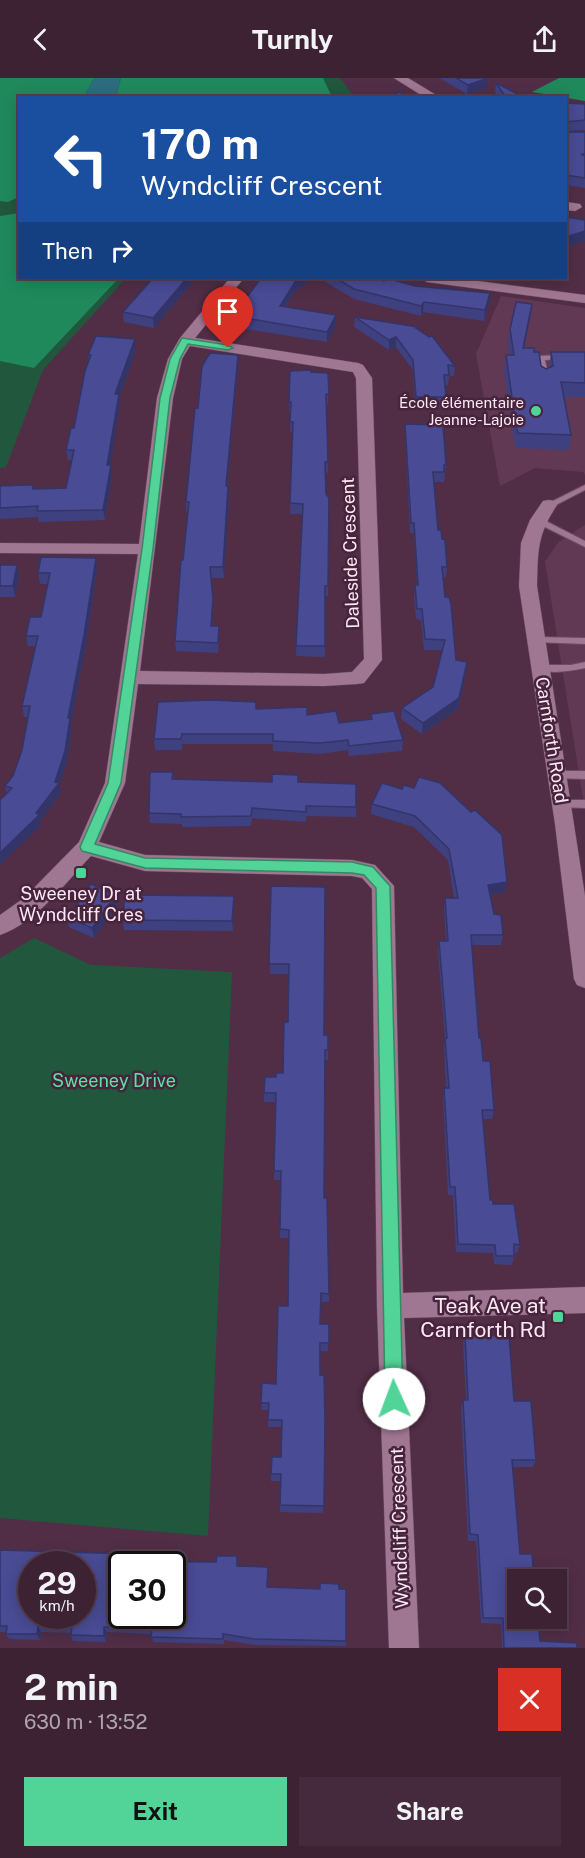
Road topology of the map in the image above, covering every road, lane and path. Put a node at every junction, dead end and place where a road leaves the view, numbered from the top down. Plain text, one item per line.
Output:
1 (400, 78) edge
2 (432, 96) edge
3 (236, 279) edge
4 (435, 279) edge
5 (585, 299) edge
6 (185, 340) junction
7 (585, 356) edge
8 (545, 380) edge
9 (585, 487) edge
10 (543, 512) junction
11 (585, 544) edge
12 (0, 548) edge
13 (147, 549) junction
14 (537, 640) junction
15 (585, 641) edge
16 (585, 665) edge
17 (541, 668) junction
18 (128, 677) junction
19 (558, 775) junction
20 (585, 775) edge
21 (562, 804) junction
22 (585, 804) edge
23 (87, 847) junction
24 (0, 926) edge
25 (585, 979) edge
26 (585, 1300) edge
27 (390, 1306) junction
28 (404, 1648) edge

1 - 2 street
3 - 6 street
4 - 5 street
6 - 13 street
6 - 18 street, Daleside Crescent
7 - 8 lane
9 - 10 lane
10 - 11 lane
10 - 14 street, Carnforth Road
12 - 13 street
13 - 18 street
14 - 15 lane
14 - 17 street, Carnforth Road
16 - 17 lane
17 - 19 street, Carnforth Road
18 - 23 street
19 - 20 lane
19 - 21 street, Carnforth Road
21 - 22 lane
21 - 25 street, Carnforth Road
23 - 24 street
23 - 27 street, Wyndcliff Crescent
26 - 27 street
27 - 28 street, Wyndcliff Crescent

